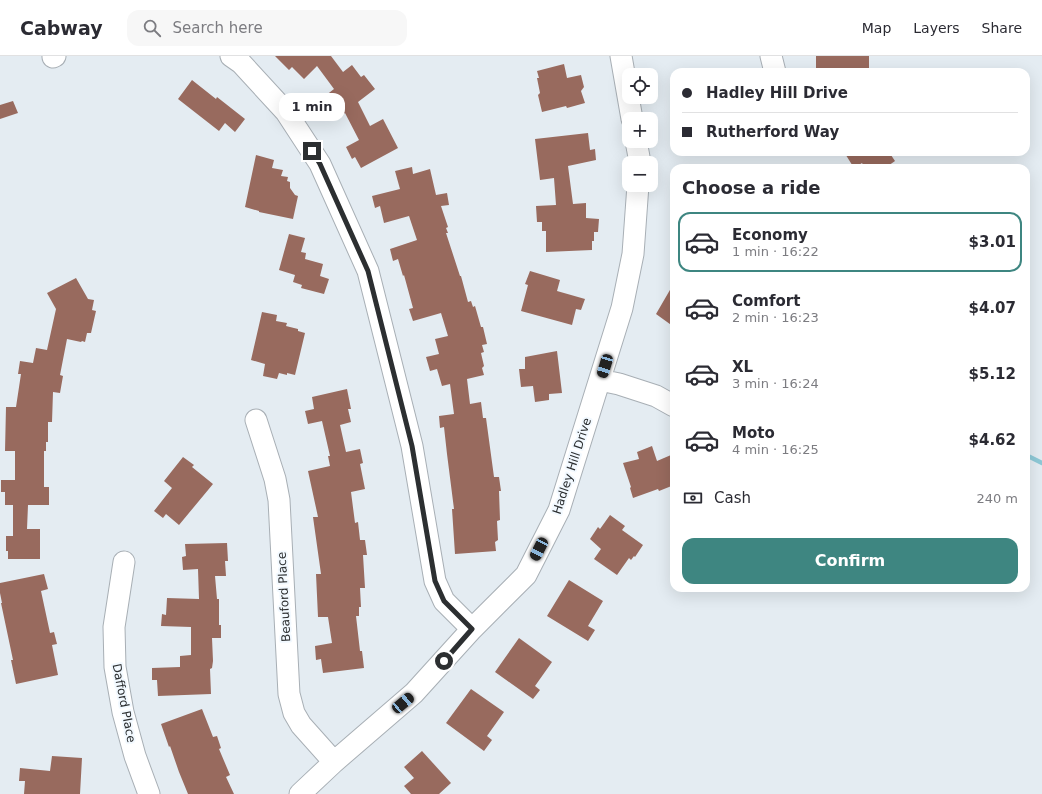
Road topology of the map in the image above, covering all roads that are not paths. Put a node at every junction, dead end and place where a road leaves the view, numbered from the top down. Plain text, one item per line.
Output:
1 (231, 56) edge
2 (621, 56) edge
3 (771, 56) edge
4 (774, 68) edge
5 (631, 112) edge
6 (637, 192) edge
7 (600, 380) junction
8 (670, 404) edge
9 (256, 420) dead end
10 (124, 562) dead end
11 (472, 629) junction
12 (334, 762) junction
13 (149, 794) edge
14 (300, 794) edge

1 - 11 street
2 - 5 street
3 - 4 street
6 - 7 street, Hadley Hill Drive
7 - 8 street
7 - 11 street, Hadley Hill Drive
9 - 12 street, Beauford Place
10 - 13 street, Dafford Place
11 - 12 street, Hadley Hill Drive
12 - 14 street, Hadley Hill Drive

